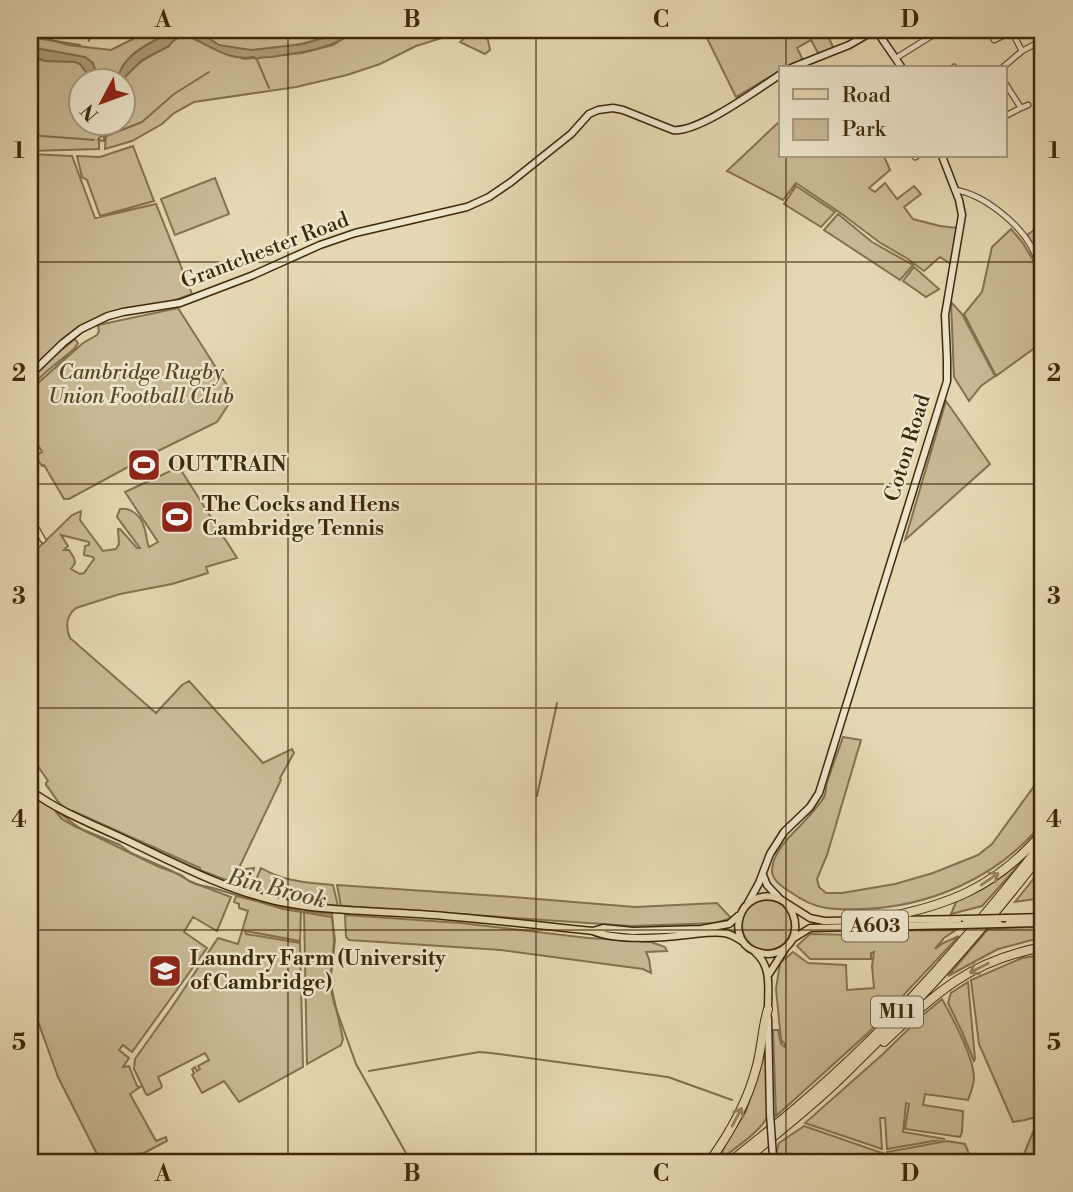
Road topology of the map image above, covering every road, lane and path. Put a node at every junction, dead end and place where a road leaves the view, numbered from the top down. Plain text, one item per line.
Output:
1 (875, 30) edge
2 (942, 30) edge
3 (1011, 31) edge
4 (994, 40) dead end
5 (1043, 40) edge
6 (1037, 44) junction
7 (1022, 51) junction
8 (896, 58) junction
9 (1043, 58) edge
10 (796, 66) edge
11 (901, 66) edge
12 (1004, 66) edge
13 (779, 75) edge
14 (1006, 85) edge
15 (1028, 105) dead end
16 (1021, 108) junction
17 (1007, 115) dead end
18 (943, 158) edge
19 (956, 190) junction
20 (1043, 272) edge
21 (30, 375) edge
22 (30, 517) edge
23 (43, 540) dead end
24 (30, 790) edge
25 (1043, 832) edge
26 (1043, 842) edge
27 (1043, 852) edge
28 (763, 873) junction
29 (783, 901) junction
30 (748, 903) junction
31 (740, 915) junction
32 (1043, 917) edge
33 (877, 919) junction
34 (963, 922) junction
35 (1043, 923) edge
36 (593, 931) junction
37 (792, 939) junction
38 (743, 942) junction
39 (786, 947) junction
40 (1043, 947) edge
41 (754, 951) junction
42 (769, 974) junction
43 (768, 1009) junction
44 (842, 1077) junction
45 (773, 1160) edge
46 (709, 1162) edge
47 (730, 1162) edge
48 (743, 1162) edge

1 - 8 street
1 - 10 street
2 - 8 street
3 - 4 street
3 - 7 street
5 - 6 street
6 - 7 street
6 - 9 street
7 - 12 street
8 - 11 street
13 - 21 street, Grantchester Road
14 - 16 street
15 - 16 street
16 - 17 street
18 - 19 street, Coton Road
19 - 20 street
19 - 28 street, Coton Road
22 - 23 street
24 - 36 main road
33 -> 25 highway
26 - 47 highway, M11
27 - 44 highway, M11
28 - 29 street
28 - 30 street, Coton Road
29 - 30 main road
29 - 33 main road, A603
29 - 37 main road
30 - 31 main road
31 - 36 main road
31 - 38 main road
32 - 34 main road, A603, bridge
33 - 34 main road, A603
34 - 35 main road, A603, bridge
34 - 37 main road, A603
36 - 38 main road
37 - 39 main road
38 - 41 main road
39 - 41 main road
39 - 42 main road
40 -> 44 highway
41 - 42 main road
42 - 43 main road
43 - 45 street, bridge
46 -> 43 highway
44 - 48 highway, M11

